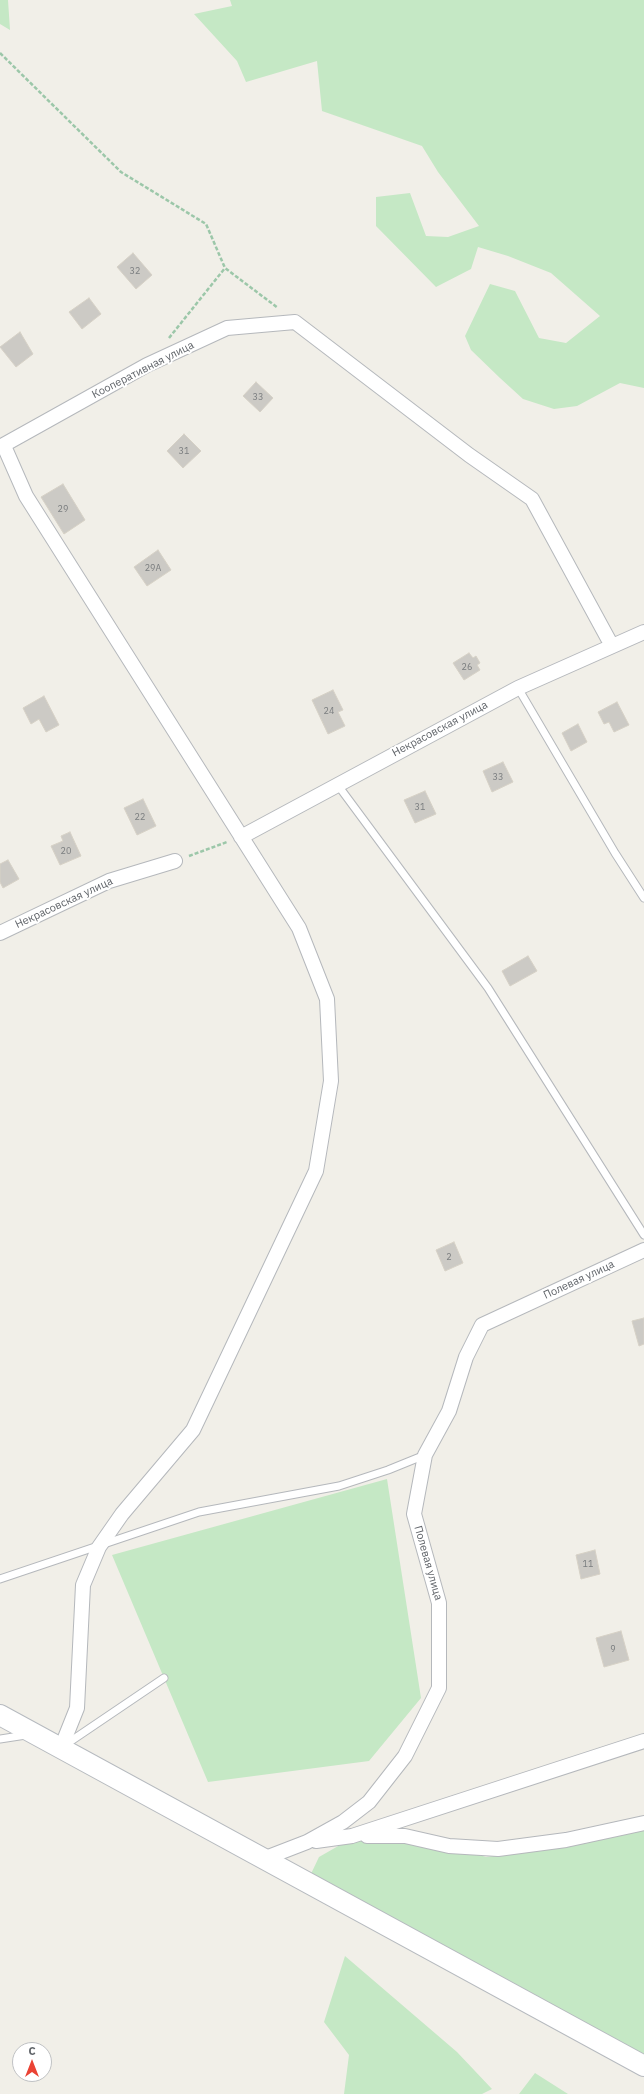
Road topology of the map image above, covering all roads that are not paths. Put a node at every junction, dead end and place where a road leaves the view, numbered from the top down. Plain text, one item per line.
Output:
1 (2, 446) edge
2 (644, 632) edge
3 (612, 646) junction
4 (518, 688) junction
5 (337, 784) junction
6 (241, 837) junction
7 (175, 861) road end
8 (644, 898) edge
9 (0, 933) edge
10 (644, 1235) edge
11 (644, 1250) edge
12 (425, 1455) junction
13 (99, 1547) junction
14 (0, 1579) edge
15 (164, 1678) dead end
16 (0, 1715) edge
17 (32, 1734) junction
18 (0, 1739) edge
19 (644, 1741) edge
20 (61, 1748) junction
21 (644, 1823) edge
22 (352, 1836) junction
23 (307, 1842) junction
24 (263, 1859) junction
25 (644, 2066) edge

1 - 3 street, Кооперативная улица
1 - 6 street
2 - 3 street, Некрасовская улица
3 - 4 street, Некрасовская улица
4 - 5 street, Некрасовская улица
4 - 8 lane
5 - 6 street, Некрасовская улица
5 - 10 lane
6 - 13 street
7 - 9 street, Некрасовская улица
11 - 12 street, Полевая улица
12 - 13 lane
12 - 23 street, Полевая улица
13 - 14 lane
13 - 20 street
15 - 20 lane
16 - 17 street
17 - 18 lane
17 - 20 street
19 - 22 street, Полевая улица
20 - 24 street
21 - 22 street
22 - 23 street, Полевая улица
23 - 24 street, Полевая улица
24 - 25 street

